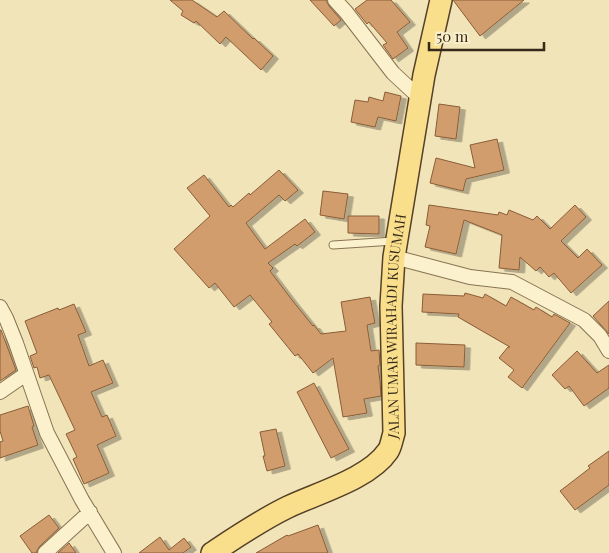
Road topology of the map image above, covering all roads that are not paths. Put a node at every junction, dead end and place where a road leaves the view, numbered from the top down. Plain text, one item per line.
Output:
1 (335, 0) edge
2 (441, 0) edge
3 (421, 99) junction
4 (333, 245) dead end
5 (395, 249) junction
6 (0, 307) edge
7 (609, 351) edge
8 (26, 374) junction
9 (0, 392) edge
10 (90, 512) junction
11 (44, 553) edge
12 (114, 553) edge
13 (212, 553) edge

1 - 3 street
2 - 3 main road, JALAN UMAR WIRAHADI KUSUMAH
3 - 5 main road, JALAN UMAR WIRAHADI KUSUMAH
4 - 5 lane
5 - 7 street
5 - 13 main road, JALAN UMAR WIRAHADI KUSUMAH
6 - 8 street
8 - 9 street
8 - 10 street
10 - 11 street
10 - 12 street

